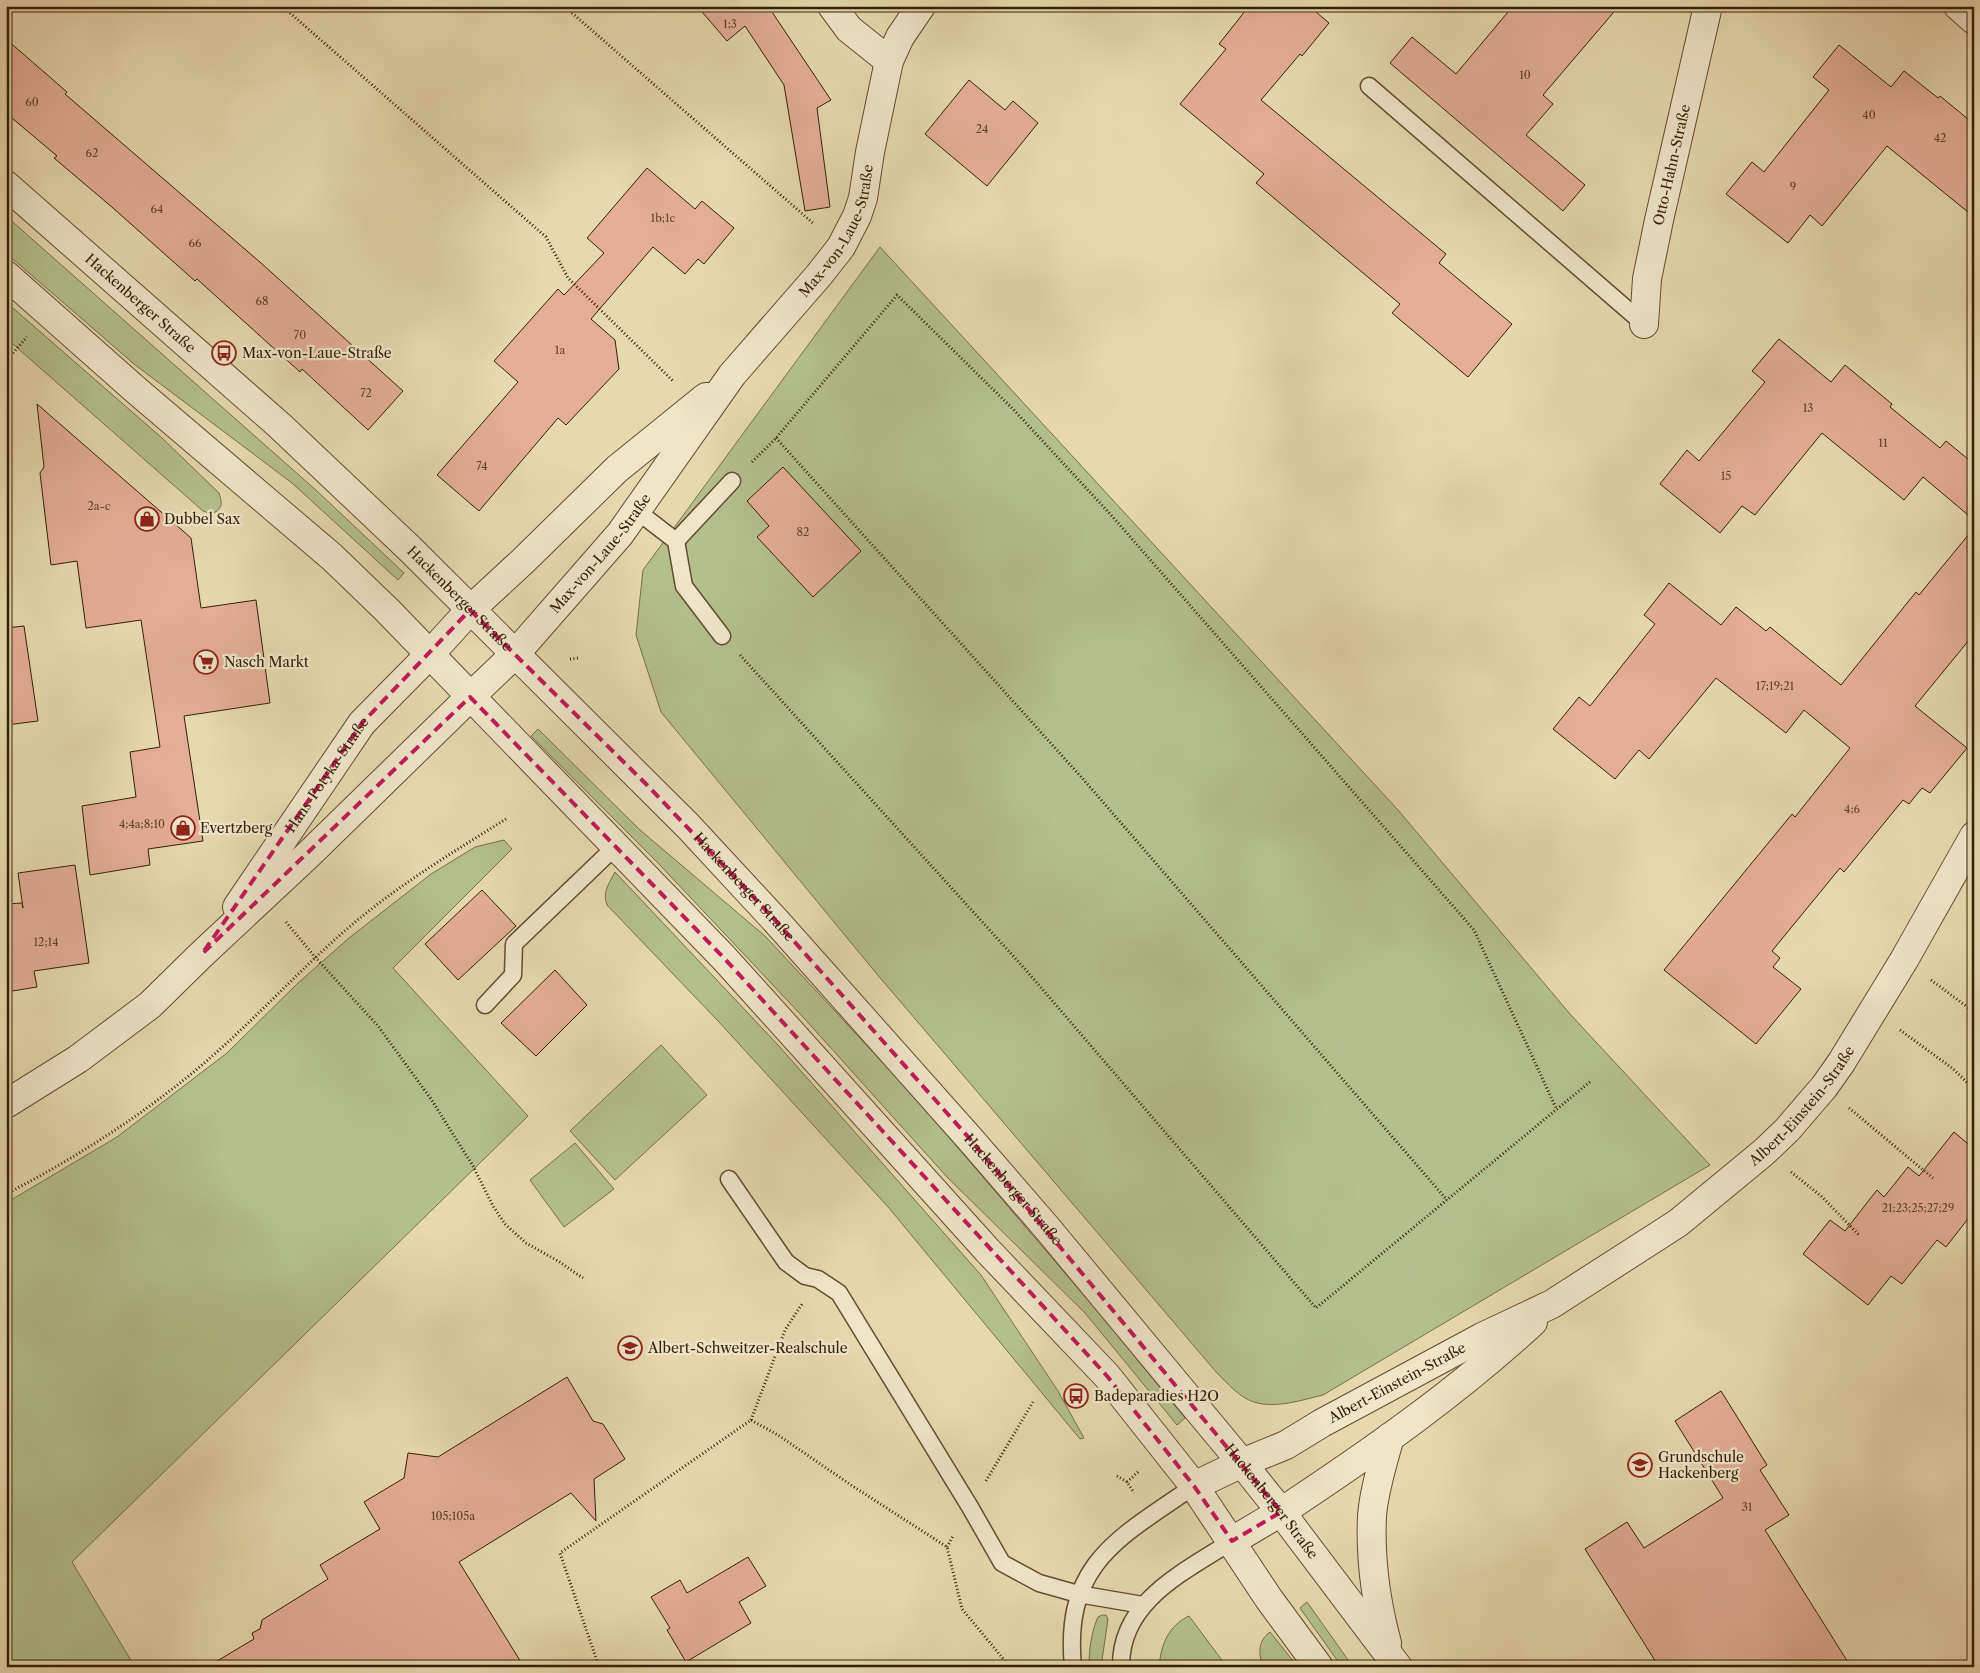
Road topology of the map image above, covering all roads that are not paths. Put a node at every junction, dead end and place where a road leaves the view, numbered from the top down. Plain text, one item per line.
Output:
1 (832, 6) edge
2 (921, 6) edge
3 (1708, 6) edge
4 (1958, 6) edge
5 (1974, 20) edge
6 (889, 61) junction
7 (1368, 86) dead end
8 (6, 185) edge
9 (6, 275) edge
10 (1644, 324) joint
11 (732, 375) junction
12 (732, 482) road end
13 (637, 511) junction
14 (676, 541) junction
15 (470, 610) junction
16 (722, 636) road end
17 (430, 654) junction
18 (515, 654) junction
19 (470, 697) junction
20 (1974, 836) edge
21 (616, 846) junction
22 (202, 954) junction
23 (485, 1005) dead end
24 (6, 1104) edge
25 (729, 1179) dead end
26 (1552, 1304) junction
27 (1390, 1437) junction
28 (1242, 1463) junction
29 (1194, 1486) junction
30 (1281, 1512) junction
31 (1232, 1542) junction
32 (1078, 1594) junction
33 (1143, 1605) junction
34 (1394, 1660) edge
35 (1073, 1667) edge
36 (1121, 1667) edge
37 (1319, 1667) edge

1 - 6 street
2 - 6 street, Max-von-Laue-Straße
3 - 10 street, Otto-Hahn-Straße
4 - 5 street
6 - 11 street, Max-von-Laue-Straße
7 - 10 lane
8 - 15 street, Hackenberger Straße
9 - 17 street
11 - 13 street, Max-von-Laue-Straße
11 - 15 street, Max-von-Laue-Straße
12 - 14 lane
13 - 14 lane
13 - 18 street, Max-von-Laue-Straße
14 - 16 lane
15 - 17 street, Hans-Potyka-Straße
15 - 18 street, Hackenberger Straße
17 - 19 street
17 - 22 street, Hans-Potyka-Straße
18 - 19 street, Max-von-Laue-Straße
18 - 28 street, Hackenberger Straße
19 - 21 street
19 - 22 street, Hans-Potyka-Straße
20 - 26 street, Albert-Einstein-Straße
21 - 23 lane
21 - 29 street
22 - 24 street, Hans-Potyka-Straße
25 - 32 lane
26 - 27 street, Albert-Einstein-Straße
26 - 28 street, Albert-Einstein-Straße
27 - 30 street, Albert-Einstein-Straße
27 - 34 street
28 - 29 street, Albert-Einstein-Straße
28 - 30 street, Hackenberger Straße
29 - 31 street
29 - 32 lane
30 - 31 street, Albert-Einstein-Straße
30 - 34 street, Hackenberger Straße
31 - 33 lane
31 - 37 street
32 - 33 lane
32 - 35 lane
33 - 36 lane

